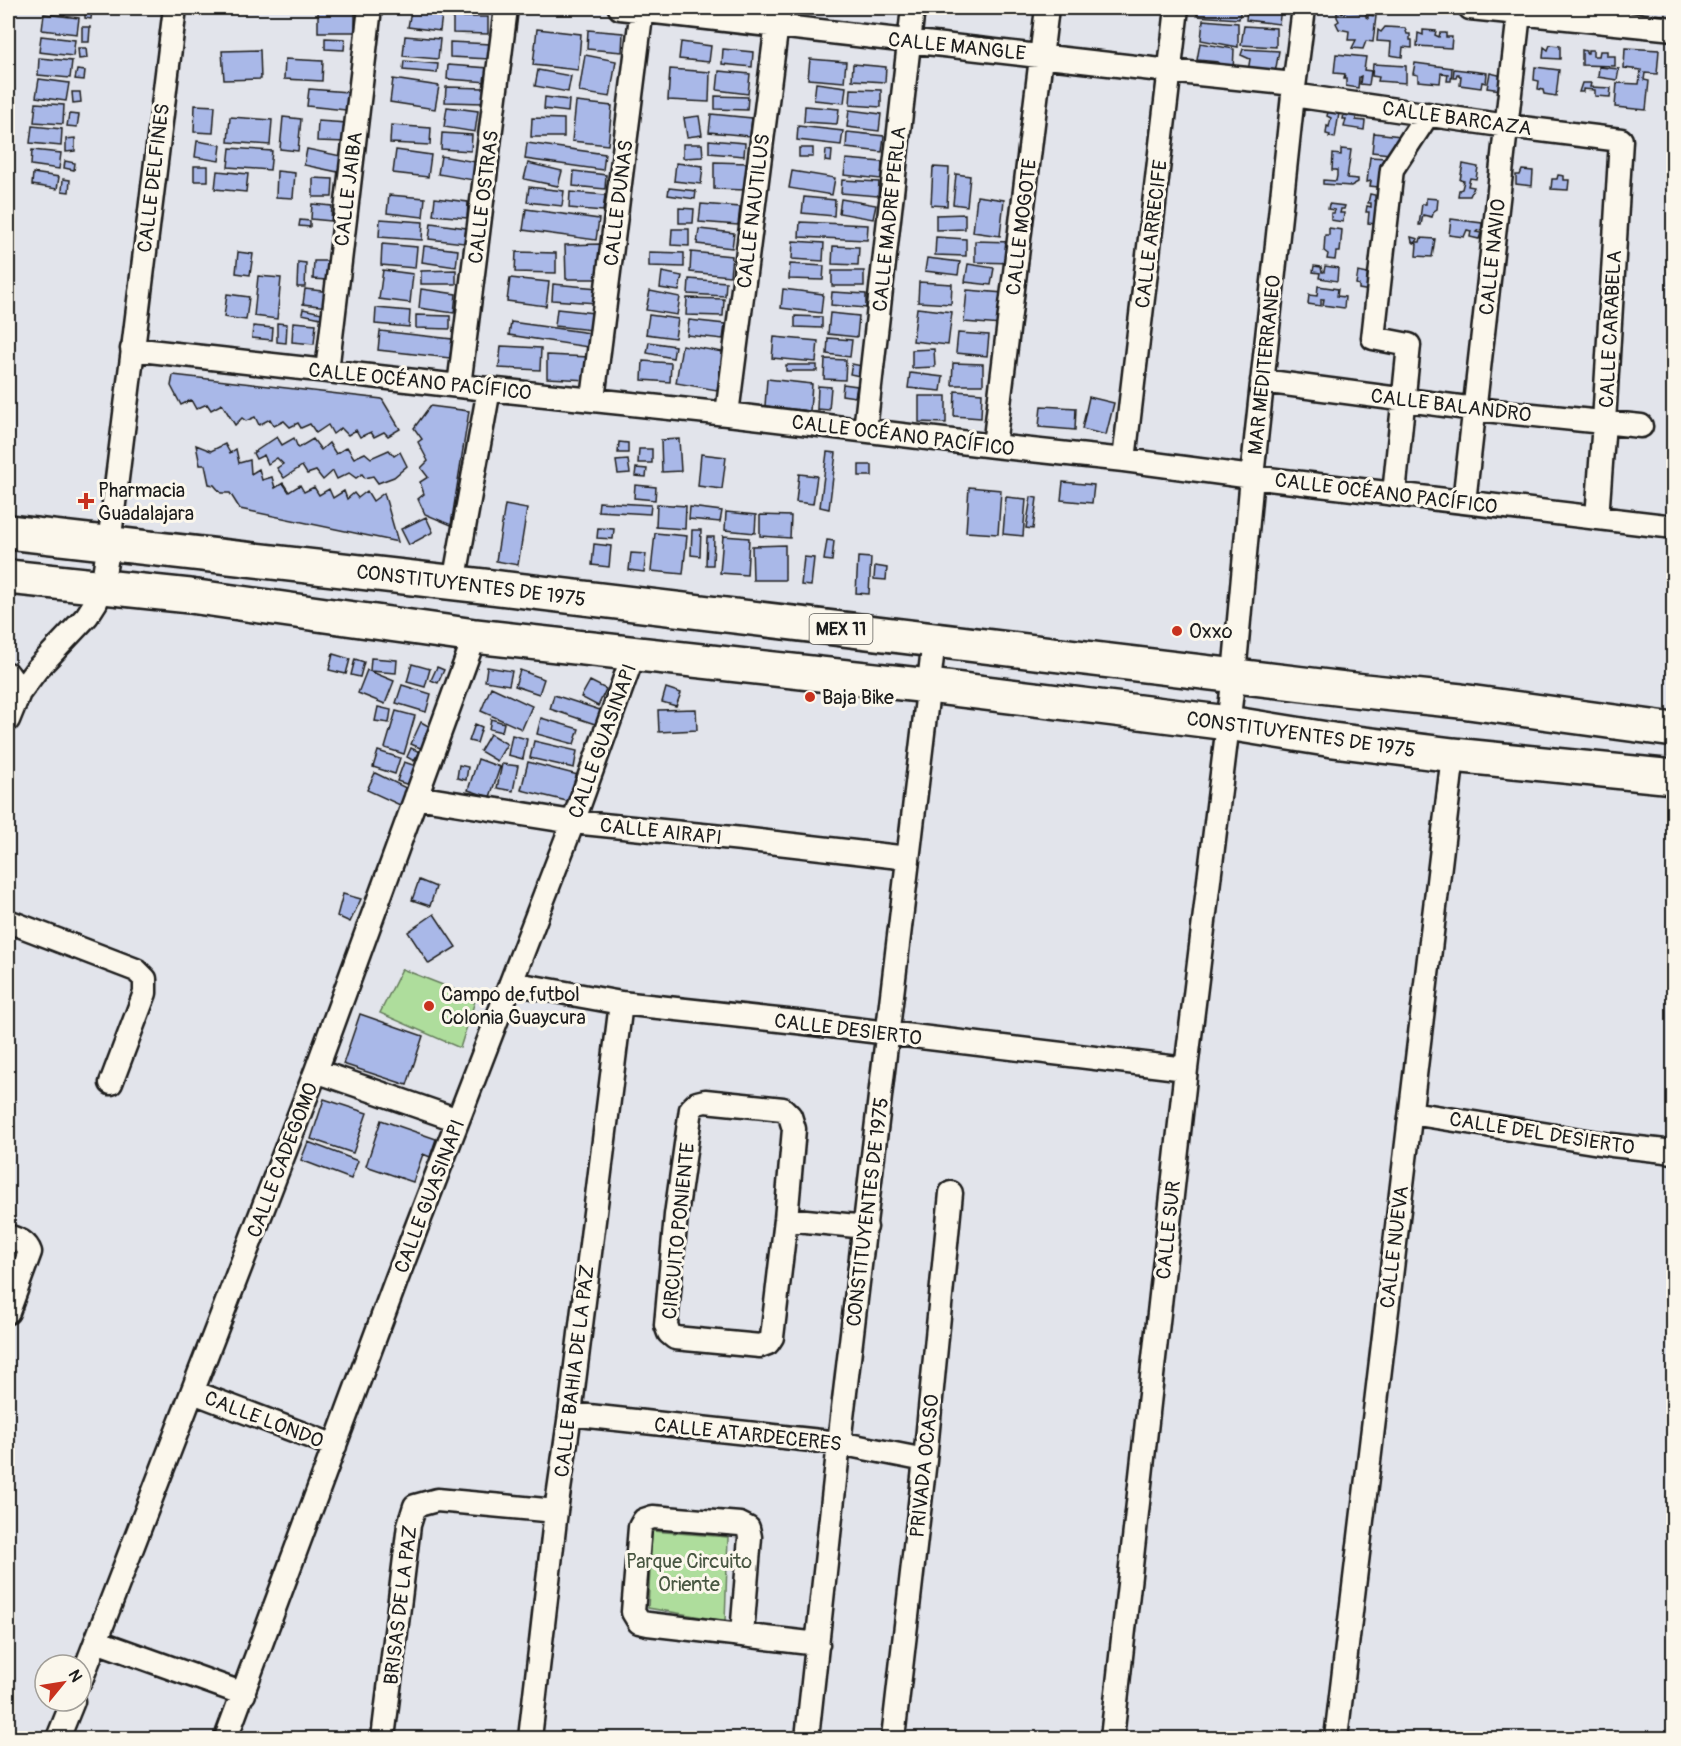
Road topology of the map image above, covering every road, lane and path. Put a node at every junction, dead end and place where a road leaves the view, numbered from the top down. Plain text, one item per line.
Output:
1 (175, 8) edge
2 (370, 8) edge
3 (506, 8) edge
4 (635, 8) edge
5 (913, 8) edge
6 (1047, 8) edge
7 (1177, 8) edge
8 (1304, 8) edge
9 (1470, 8) edge
10 (1519, 13) junction
11 (778, 16) edge
12 (1674, 29) edge
13 (909, 41) junction
14 (1042, 56) junction
15 (1170, 71) junction
16 (1293, 89) junction
17 (1428, 114) junction
18 (1507, 126) junction
19 (1621, 140) joint
20 (132, 349) junction
21 (327, 371) junction
22 (1262, 381) junction
23 (459, 386) junction
24 (489, 389) junction
25 (593, 399) junction
26 (1403, 400) junction
27 (1475, 409) junction
28 (727, 414) junction
29 (1604, 422) junction
30 (1641, 426) dead end
31 (866, 430) junction
32 (994, 446) junction
33 (1124, 460) junction
34 (1251, 477) junction
35 (1394, 494) junction
36 (1464, 502) junction
37 (1597, 518) junction
38 (1674, 527) edge
39 (8, 532) edge
40 (109, 544) junction
41 (8, 577) edge
42 (454, 583) junction
43 (102, 586) junction
44 (475, 636) junction
45 (934, 640) junction
46 (634, 653) junction
47 (1233, 675) junction
48 (13, 684) edge
49 (929, 686) junction
50 (8, 720) edge
51 (1228, 723) junction
52 (1674, 729) edge
53 (1454, 755) junction
54 (1674, 777) edge
55 (416, 797) junction
56 (573, 822) junction
57 (908, 858) junction
58 (8, 921) edge
59 (511, 983) junction
60 (621, 1003) junction
61 (887, 1034) junction
62 (1186, 1069) junction
63 (316, 1071) junction
64 (111, 1083) dead end
65 (1411, 1113) junction
66 (458, 1120) junction
67 (1674, 1152) edge
68 (951, 1192) dead end
69 (786, 1219) junction
70 (866, 1227) junction
71 (8, 1236) edge
72 (8, 1312) edge
73 (193, 1392) junction
74 (570, 1414) junction
75 (839, 1443) junction
76 (335, 1446) junction
77 (925, 1460) junction
78 (556, 1511) junction
79 (742, 1634) junction
80 (96, 1641) junction
81 (818, 1644) junction
82 (91, 1653) edge
83 (244, 1694) junction
84 (68, 1713) edge
85 (58, 1738) edge
86 (226, 1738) edge
87 (383, 1738) edge
88 (530, 1738) edge
89 (807, 1738) edge
90 (893, 1738) edge
91 (1112, 1738) edge
92 (1336, 1738) edge

1 - 20 street, CALLE DELFINES
2 - 21 street, CALLE JAIBA
3 - 23 street, CALLE OSTRAS
4 - 11 street, CALLE MANGLE
4 - 25 street, CALLE DUNAS
5 - 13 street, CALLE MADRE PERLA
6 - 14 street, CALLE MOGOTE
7 - 15 street, CALLE ARRECIFE
8 - 16 street, MAR MEDITERRANEO
9 - 10 street
10 - 12 street
10 - 18 street, CALLE NAVIO
11 - 13 street, CALLE MANGLE
11 - 28 street, CALLE NAUTILUS
13 - 14 street, CALLE MANGLE
13 - 31 street, CALLE MADRE PERLA
14 - 15 street, CALLE MANGLE
14 - 32 street, CALLE MOGOTE
15 - 16 street, CALLE MANGLE
15 - 33 street, CALLE ARRECIFE
16 - 17 street, CALLE BARCAZA
16 - 22 street, MAR MEDITERRANEO
17 - 18 street, CALLE BARCAZA
17 - 26 street
18 - 19 street, CALLE BARCAZA
18 - 27 street, CALLE NAVIO
19 - 29 street, CALLE CARABELA
20 - 21 street, CALLE OCÉANO PACÍFICO
20 - 40 street, CALLE DELFINES
21 - 23 street, CALLE OCÉANO PACÍFICO
22 - 26 street, CALLE BALANDRO
22 - 34 street, MAR MEDITERRANEO
23 - 24 street, CALLE OCÉANO PACÍFICO
24 - 25 street, CALLE OCÉANO PACÍFICO
24 - 42 street
25 - 28 street, CALLE OCÉANO PACÍFICO
26 - 27 street, CALLE BALANDRO
26 - 35 street
27 - 29 street, CALLE BALANDRO
27 - 36 street, CALLE NAVIO
28 - 31 street, CALLE OCÉANO PACÍFICO
29 - 30 street, CALLE BALANDRO
29 - 37 street, CALLE CARABELA
31 - 32 street, CALLE OCÉANO PACÍFICO
32 - 33 street, CALLE OCÉANO PACÍFICO
33 - 34 street, CALLE OCÉANO PACÍFICO
34 - 35 street, CALLE OCÉANO PACÍFICO
34 - 47 street, MAR MEDITERRANEO
35 - 36 street, CALLE OCÉANO PACÍFICO
36 - 37 street, CALLE OCÉANO PACÍFICO
37 - 38 street, CALLE OCÉANO PACÍFICO
39 - 40 main road, CONSTITUYENTES DE 1975 / MEX 11
40 - 42 main road, CONSTITUYENTES DE 1975 / MEX 11
40 - 43 street, CALLE DELFINES
41 - 43 main road, CONSTITUYENTES DE 1975 / MEX 11
42 - 45 main road, CONSTITUYENTES DE 1975 / MEX 11
43 - 44 main road, CONSTITUYENTES DE 1975 / MEX 11
43 - 48 street, CALLE DELFINES
44 - 46 main road, CONSTITUYENTES DE 1975 / MEX 11
44 - 55 street, CALLE CADEGOMO
45 - 47 main road, CONSTITUYENTES DE 1975 / MEX 11
45 - 49 street, CONSTITUYENTES DE 1975
46 - 49 main road, CONSTITUYENTES DE 1975 / MEX 11
46 - 56 street, CALLE GUASINAPI
47 - 51 street, MAR MEDITERRANEO
47 - 52 main road, CONSTITUYENTES DE 1975 / MEX 11
48 - 50 street, CALLE DELFINES
49 - 51 main road, CONSTITUYENTES DE 1975 / MEX 11
49 - 57 street, CONSTITUYENTES DE 1975
51 - 53 main road, CONSTITUYENTES DE 1975 / MEX 11
51 - 62 street, CALLE SUR
53 - 54 main road, CONSTITUYENTES DE 1975 / MEX 11
53 - 65 street, CALLE NUEVA
55 - 56 street, CALLE AIRAPI
55 - 63 street, CALLE CADEGOMO
56 - 57 street, CALLE AIRAPI
56 - 59 street, CALLE GUASINAPI
57 - 61 street, CONSTITUYENTES DE 1975
58 - 64 street
59 - 60 street, CALLE DESIERTO
59 - 66 street, CALLE GUASINAPI
60 - 61 street, CALLE DESIERTO
60 - 74 street, CALLE BAHIA DE LA PAZ
61 - 62 street, CALLE DESIERTO
61 - 70 street, CONSTITUYENTES DE 1975
62 - 91 street, CALLE SUR
63 - 66 street
63 - 73 street, CALLE CADEGOMO
65 - 67 street, CALLE DEL DESIERTO
65 - 92 street, CALLE NUEVA
66 - 76 street, CALLE GUASINAPI
68 - 77 street, PRIVADA OCASO
69 - 69 street, CIRCUITO PONIENTE
69 - 70 street
70 - 75 street, CONSTITUYENTES DE 1975
71 - 72 street
73 - 76 street, CALLE LONDO
73 - 80 street, CALLE CADEGOMO
74 - 75 street, CALLE ATARDECERES
74 - 78 street, CALLE BAHIA DE LA PAZ
75 - 77 street, CALLE ATARDECERES
75 - 81 street, CONSTITUYENTES DE 1975
76 - 83 street, CALLE GUASINAPI
77 - 90 street, PRIVADA OCASO
78 - 87 street, BRISAS DE LA PAZ
78 - 88 street, CALLE BAHIA DE LA PAZ
79 - 79 street
79 - 81 street
80 - 82 street, CALLE CADEGOMO
80 - 83 street
81 - 89 street, CONSTITUYENTES DE 1975
83 - 86 street, CALLE GUASINAPI
84 - 85 street

